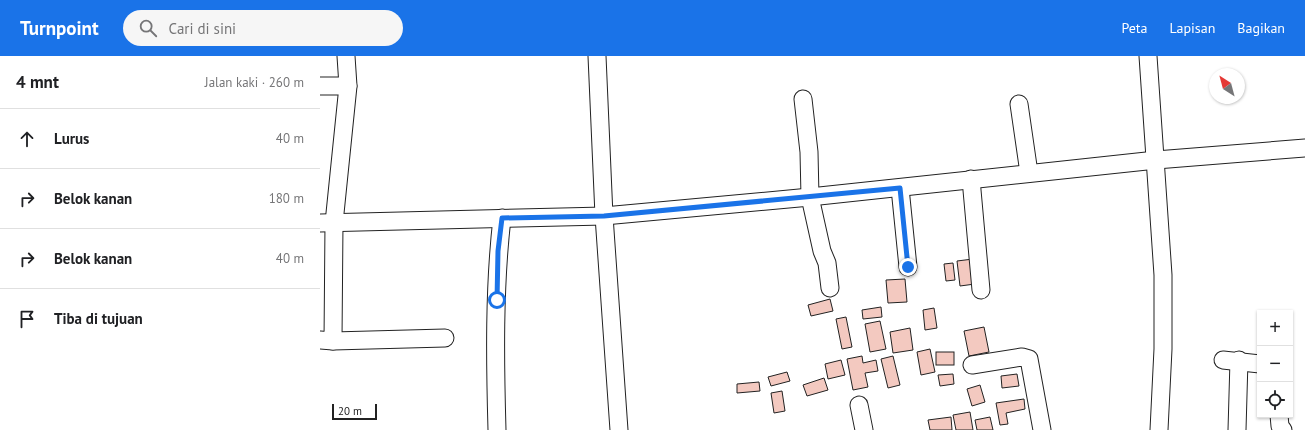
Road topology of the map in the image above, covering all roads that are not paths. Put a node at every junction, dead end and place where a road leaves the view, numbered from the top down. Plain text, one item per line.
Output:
1 (346, 56) edge
2 (598, 56) edge
3 (1148, 56) edge
4 (320, 86) edge
5 (348, 86) junction
6 (803, 99) dead end
7 (1019, 104) dead end
8 (1305, 148) edge
9 (1156, 160) junction
10 (1029, 173) junction
11 (971, 179) junction
12 (900, 188) junction
13 (810, 197) junction
14 (604, 216) junction
15 (502, 218) junction
16 (327, 223) edge
17 (908, 267) dead end
18 (830, 288) dead end
19 (980, 290) dead end
20 (445, 338) dead end
21 (326, 340) edge
22 (1257, 364) edge
23 (972, 365) dead end
24 (859, 405) dead end
25 (1279, 418) edge
26 (497, 430) edge
27 (619, 430) edge
28 (864, 430) edge
29 (1042, 430) edge
30 (1159, 430) edge
31 (1237, 430) edge
32 (1283, 430) edge

1 - 5 street
2 - 14 street
3 - 9 street
4 - 5 street
5 - 16 street
6 - 13 street
7 - 10 street
8 - 9 street
9 - 10 street
9 - 30 street
10 - 11 street
11 - 12 street
11 - 19 street
12 - 13 street
12 - 17 street
13 - 14 street
13 - 18 street
14 - 15 street
14 - 27 street
15 - 16 street
15 - 26 street
16 - 21 street
20 - 21 street
22 - 31 street
23 - 29 street
24 - 28 street
25 - 32 street

